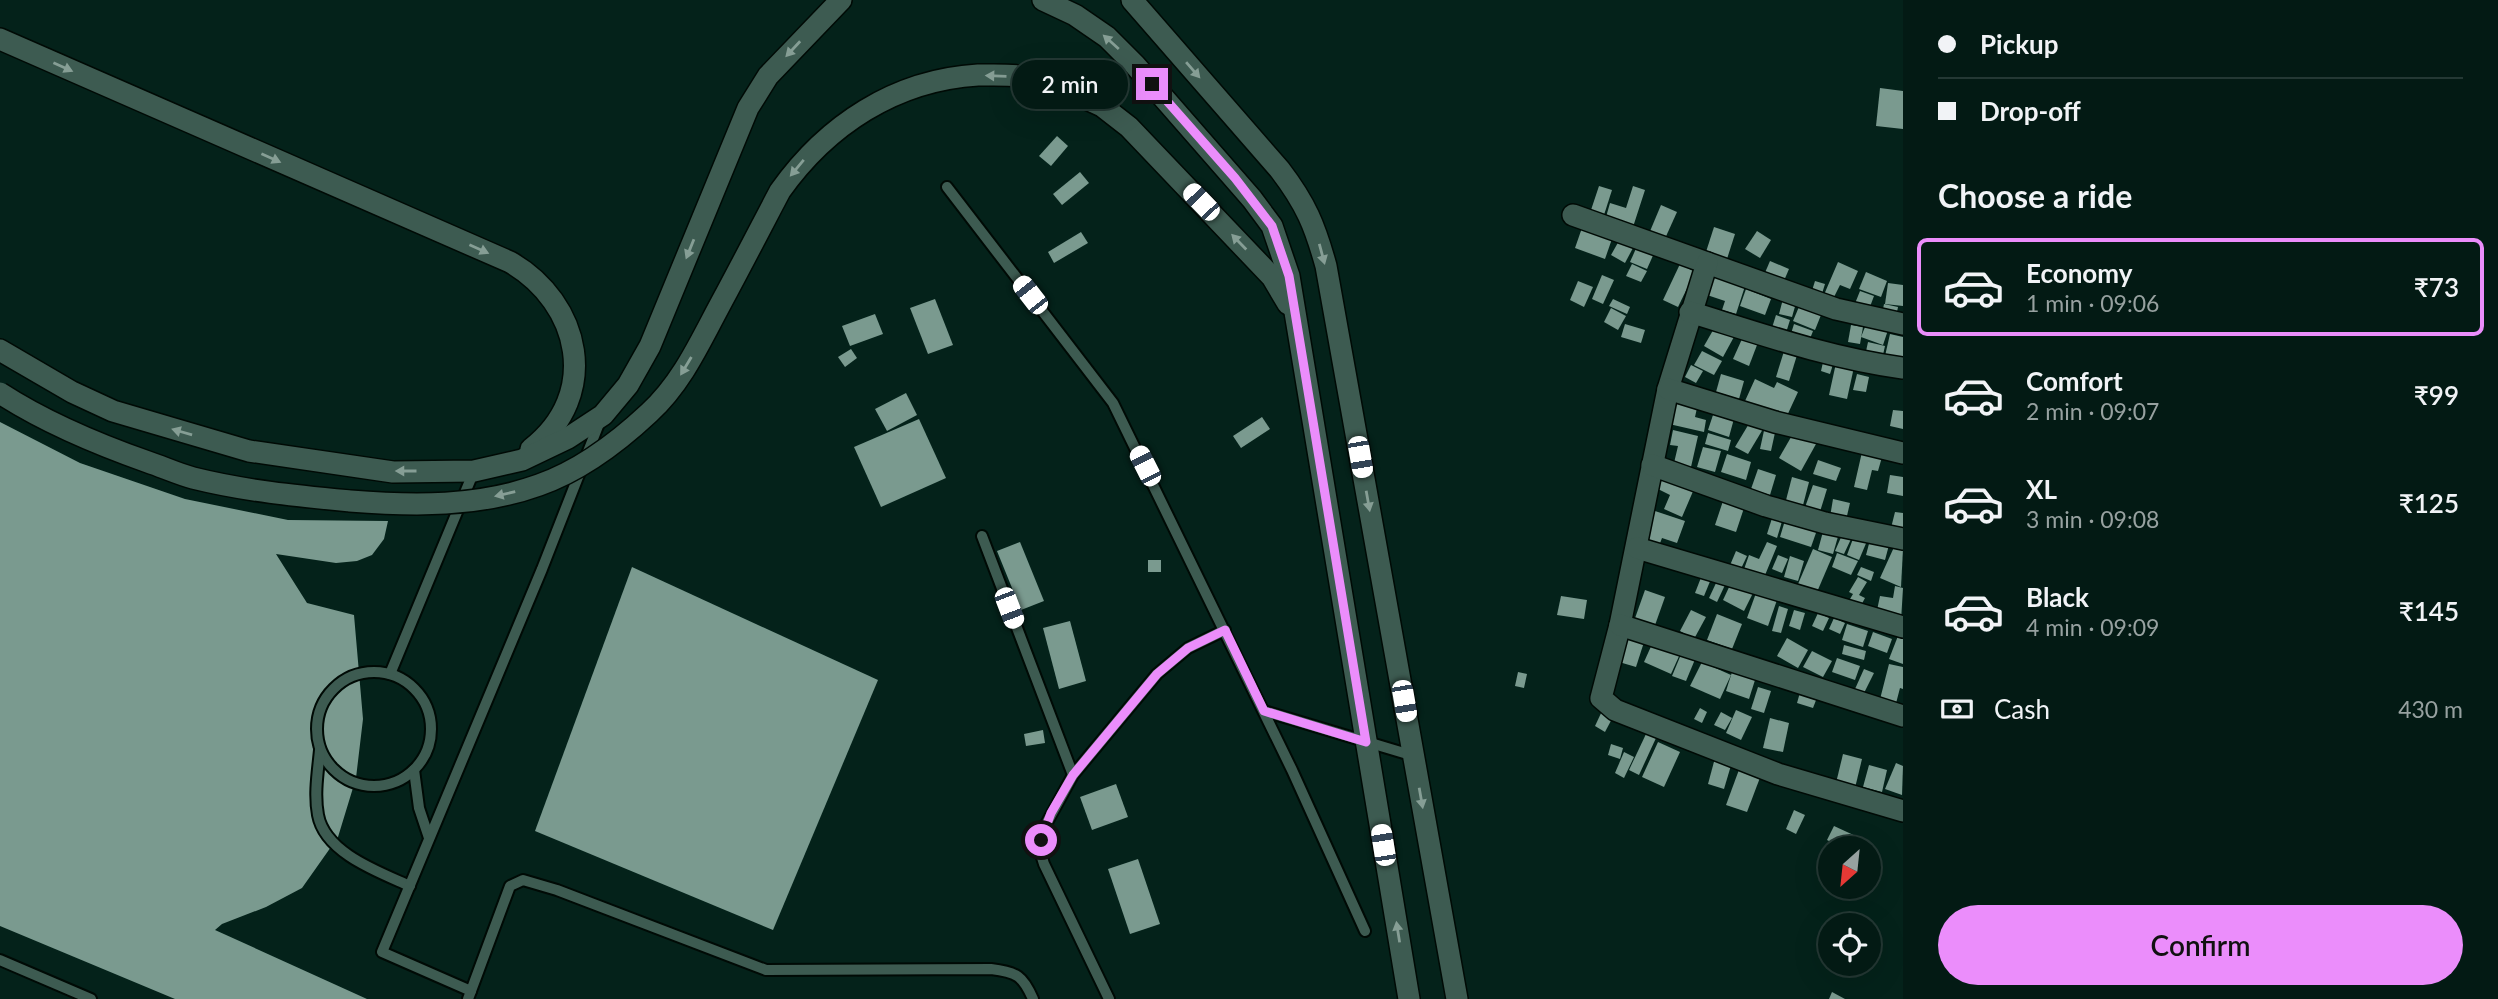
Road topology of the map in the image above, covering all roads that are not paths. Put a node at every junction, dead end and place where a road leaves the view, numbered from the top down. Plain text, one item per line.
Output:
1 (841, 0) edge
2 (1043, 0) edge
3 (1132, 0) edge
4 (0, 40) edge
5 (947, 187) dead end
6 (1573, 215) dead end
7 (1707, 263) junction
8 (1690, 312) junction
9 (1903, 324) edge
10 (1300, 339) junction
11 (0, 350) edge
12 (1903, 368) edge
13 (1668, 389) junction
14 (0, 394) edge
15 (603, 415) junction
16 (1903, 453) edge
17 (1653, 465) junction
18 (480, 470) junction
19 (982, 536) dead end
20 (1903, 539) edge
21 (1637, 548) junction
22 (1620, 625) junction
23 (1903, 627) edge
24 (1225, 630) junction
25 (390, 674) junction
26 (1264, 711) junction
27 (1903, 716) edge
28 (1366, 742) junction
29 (320, 748) junction
30 (1414, 756) junction
31 (414, 770) junction
32 (1073, 775) junction
33 (1903, 811) edge
34 (429, 838) junction
35 (410, 886) junction
36 (1365, 931) dead end
37 (0, 960) edge
38 (470, 995) edge
39 (91, 999) edge
40 (1033, 999) edge
41 (1109, 999) edge
42 (1409, 999) edge
43 (1457, 999) edge

1 -> 15 street
10 -> 2 street
3 -> 30 street
4 -> 18 street
5 - 24 lane
6 - 7 street
7 - 8 street
7 - 9 street
8 - 12 street
8 - 13 street
10 -> 14 street, bridge
10 - 28 street
18 -> 11 street
13 - 16 street
13 - 17 street
15 - 18 street
15 - 34 lane
17 - 20 street
17 - 21 street
18 - 25 lane
19 - 32 lane
21 - 22 street
21 - 23 street
22 - 27 street
22 - 33 street
24 - 26 lane
24 - 32 lane
25 - 29 lane
25 - 31 lane
26 - 28 lane
26 - 36 lane
28 - 30 lane
42 -> 28 street
29 - 31 lane
29 - 35 lane
30 -> 43 street
31 - 34 lane
32 - 41 lane
34 - 35 lane
35 - 38 lane
37 - 39 lane
38 - 40 lane

